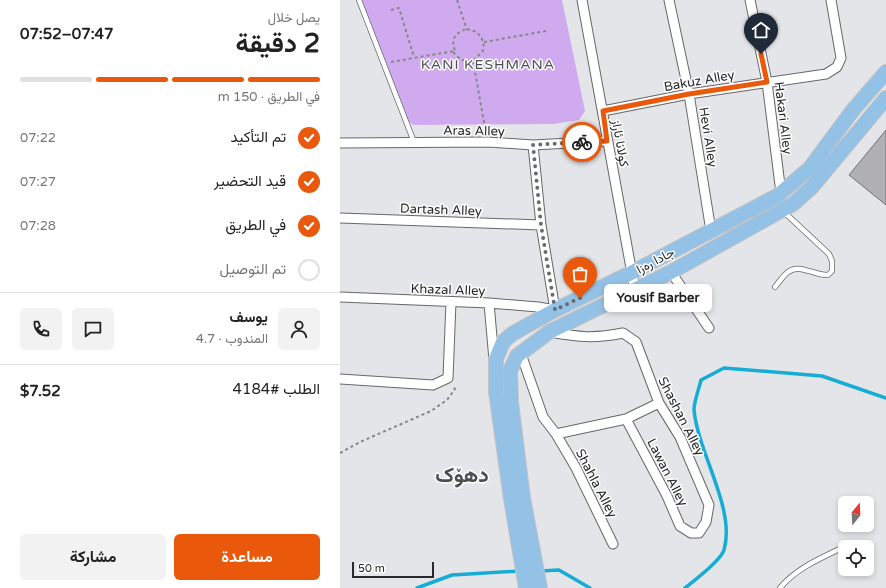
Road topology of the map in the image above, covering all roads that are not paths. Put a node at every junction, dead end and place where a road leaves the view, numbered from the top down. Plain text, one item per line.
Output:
1 (359, 0) edge
2 (582, 0) edge
3 (669, 0) edge
4 (750, 0) edge
5 (831, 0) edge
6 (886, 72) edge
7 (767, 82) junction
8 (689, 94) junction
9 (886, 98) edge
10 (603, 111) junction
11 (607, 141) junction
12 (414, 142) junction
13 (340, 143) edge
14 (533, 145) junction
15 (781, 194) junction
16 (782, 211) junction
17 (340, 218) edge
18 (541, 225) junction
19 (711, 232) junction
20 (671, 272) junction
21 (632, 273) junction
22 (775, 287) dead end
23 (635, 290) junction
24 (340, 297) edge
25 (451, 302) junction
26 (489, 303) junction
27 (555, 310) junction
28 (709, 328) dead end
29 (549, 332) junction
30 (520, 351) junction
31 (495, 378) junction
32 (340, 379) edge
33 (659, 403) junction
34 (626, 419) junction
35 (556, 434) junction
36 (517, 499) junction
37 (691, 533) joint
38 (613, 544) dead end
39 (838, 550) edge
40 (526, 588) edge
41 (540, 588) edge
42 (780, 588) edge

1 - 12 lane
2 - 10 street, کولانا ئاراز
3 - 8 street, Hevi Alley
4 - 7 street, Hakari Alley
5 - 7 street, Bakuz Alley
6 - 15 main road, جادا ره‌زا
7 - 8 street, Bakuz Alley
7 - 15 street, Hakari Alley
8 - 10 street, Bakuz Alley
8 - 19 street, Hevi Alley
9 - 16 main road, جادا ره‌زا
10 - 11 street, کولانا ئاراز
11 - 14 street, Aras Alley
11 - 21 street, کولانا ئاراز
12 - 13 street, Aras Alley
12 - 14 street, Aras Alley
14 - 18 street
15 - 19 main road, جادا ره‌زا
16 - 20 main road, جادا ره‌زا
16 - 22 lane
17 - 18 street, Dartash Alley
18 - 27 street
19 - 21 main road, جادا ره‌زا
20 - 23 main road, جادا ره‌زا
20 - 28 street
21 - 23 street, کولانا ئاراز
21 - 27 main road, جادا ره‌زا
23 - 29 main road, جادا ره‌زا
24 - 25 street, Khazal Alley
25 - 26 street, Khazal Alley
25 - 32 street
26 - 27 street, Khazal Alley
26 - 31 street
27 - 31 main road, جادا ره‌زا
29 - 30 main road, جادا ره‌زا
29 - 33 street, Shashan Alley
30 - 35 street, Shahla Alley
30 - 36 main road, جادا ره‌زا
31 - 36 main road, جادا ره‌زا
33 - 34 street, Shahla Alley
33 - 37 street, Shashan Alley
34 - 35 street, Shahla Alley
34 - 37 street, Lawan Alley
35 - 38 street, Shahla Alley
36 - 40 main road, جادا ره‌زا
36 - 41 main road, جادا ره‌زا
39 - 42 lane

